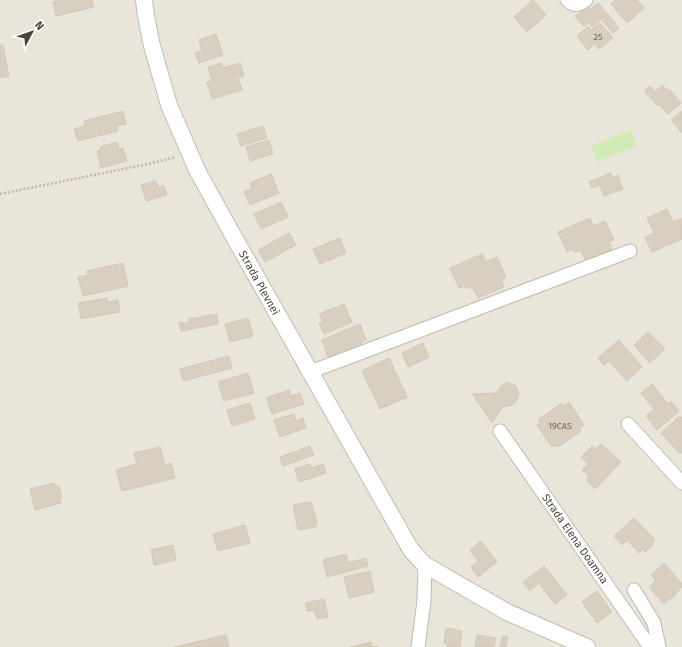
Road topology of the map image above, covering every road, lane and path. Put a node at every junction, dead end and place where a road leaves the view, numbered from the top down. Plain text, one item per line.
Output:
1 (144, 0) edge
2 (567, 0) edge
3 (586, 0) edge
4 (190, 154) junction
5 (0, 194) edge
6 (630, 251) dead end
7 (310, 372) junction
8 (628, 424) dead end
9 (500, 431) dead end
10 (682, 483) edge
11 (425, 565) junction
12 (634, 590) dead end
13 (418, 647) edge
14 (587, 647) edge
15 (650, 647) edge
16 (660, 647) edge

1 - 4 street, Strada Plevnei
2 - 3 street
4 - 5 path
4 - 7 street, Strada Plevnei
6 - 7 street
7 - 11 street, Strada Plevnei
8 - 10 street
9 - 15 street, Strada Elena Doamna
11 - 13 street
11 - 14 street
12 - 16 street

